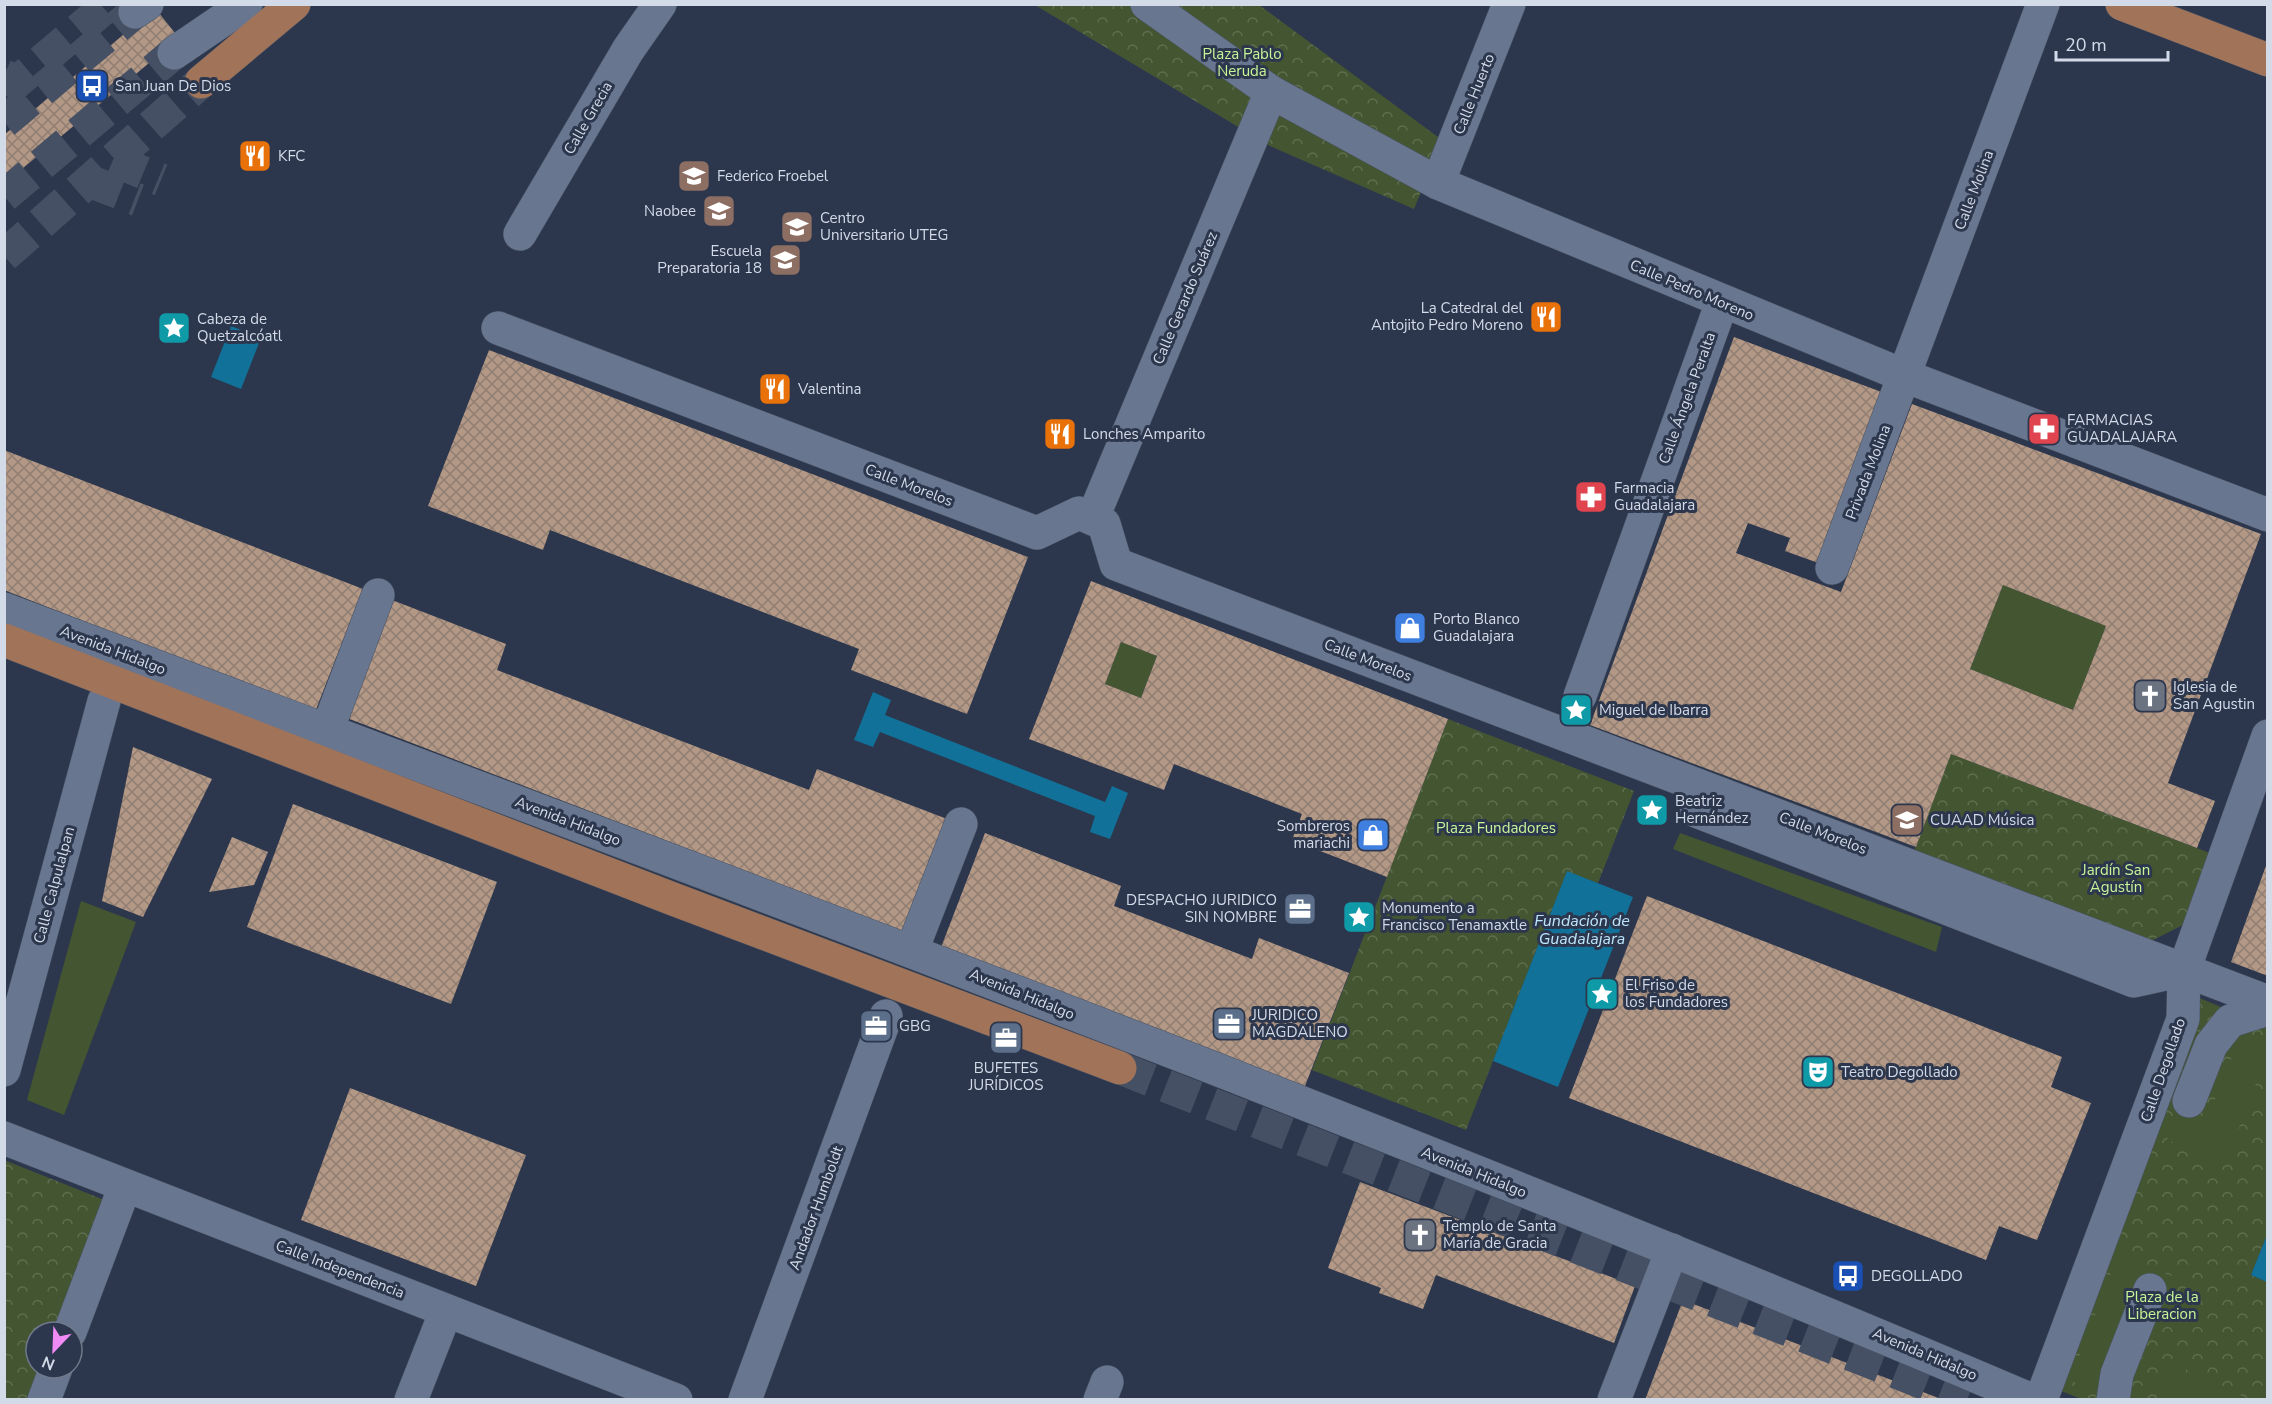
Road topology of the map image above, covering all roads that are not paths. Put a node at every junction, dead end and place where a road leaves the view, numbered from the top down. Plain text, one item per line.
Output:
1 (246, 4) edge
2 (294, 4) edge
3 (660, 4) edge
4 (1148, 4) edge
5 (1509, 4) edge
6 (2043, 4) edge
7 (2122, 4) edge
8 (174, 53) tunnel mouth
9 (2268, 60) edge
10 (201, 82) tunnel mouth
11 (1271, 92) junction
12 (1438, 183) junction
13 (520, 234) dead end
14 (1722, 302) junction
15 (498, 328) dead end
16 (1905, 376) junction
17 (1100, 503) dead end
18 (2268, 515) edge
19 (1832, 568) dead end
20 (378, 595) dead end
21 (4, 609) edge
22 (4, 640) edge
23 (4, 662) edge
24 (1580, 696) dead end
25 (104, 701) junction
26 (331, 720) dead end
27 (2268, 736) edge
28 (1696, 811) dead end
29 (961, 824) dead end
30 (673, 899) junction
31 (912, 950) junction
32 (2184, 970) junction
33 (2268, 1002) edge
34 (2268, 1009) edge
35 (886, 1016) dead end
36 (1120, 1068) tunnel mouth
37 (4, 1070) edge
38 (2189, 1101) dead end
39 (4, 1138) edge
40 (125, 1186) junction
41 (1672, 1250) junction
42 (2150, 1290) dead end
43 (446, 1311) junction
44 (74, 1320) edge
45 (52, 1380) edge
46 (44, 1400) edge
47 (411, 1400) edge
48 (676, 1400) edge
49 (745, 1400) edge
50 (1614, 1400) edge
51 (2032, 1400) edge
52 (2041, 1400) edge
53 (2114, 1400) edge

1 - 8 street
2 - 10 main road
3 - 13 street, Calle Grecia
4 - 11 street, Calle Pedro Moreno
5 - 12 street, Calle Huerto
6 - 16 street, Calle Molina
7 - 9 main road
11 - 12 street, Calle Pedro Moreno
11 - 17 street, Calle Gerardo Suárez
12 - 14 street, Calle Pedro Moreno
14 - 16 street, Calle Pedro Moreno
14 - 24 street, Calle Ángela Peralta
15 - 32 street, Calle Morelos
16 - 18 street, Calle Pedro Moreno
16 - 19 street, Privada Molina
20 - 26 street
21 - 31 street, Avenida Hidalgo
22 - 30 main road, Avenida Hidalgo
23 - 25 main road
25 - 30 main road
25 - 37 street, Calle Calpulalpan
27 - 32 street, Calle Degollado
28 - 32 street
29 - 31 street
30 - 36 main road, Avenida Hidalgo
31 - 41 street, Avenida Hidalgo
32 - 33 street, Calle Morelos
32 - 52 street, Calle Degollado
34 - 38 street
35 - 49 street, Andador Humboldt
39 - 40 street, Calle Independencia
40 - 43 street, Calle Independencia
40 - 44 street
41 - 50 street
41 - 51 street, Avenida Hidalgo
42 - 53 street
43 - 47 street
43 - 48 street, Calle Independencia
45 - 46 street

